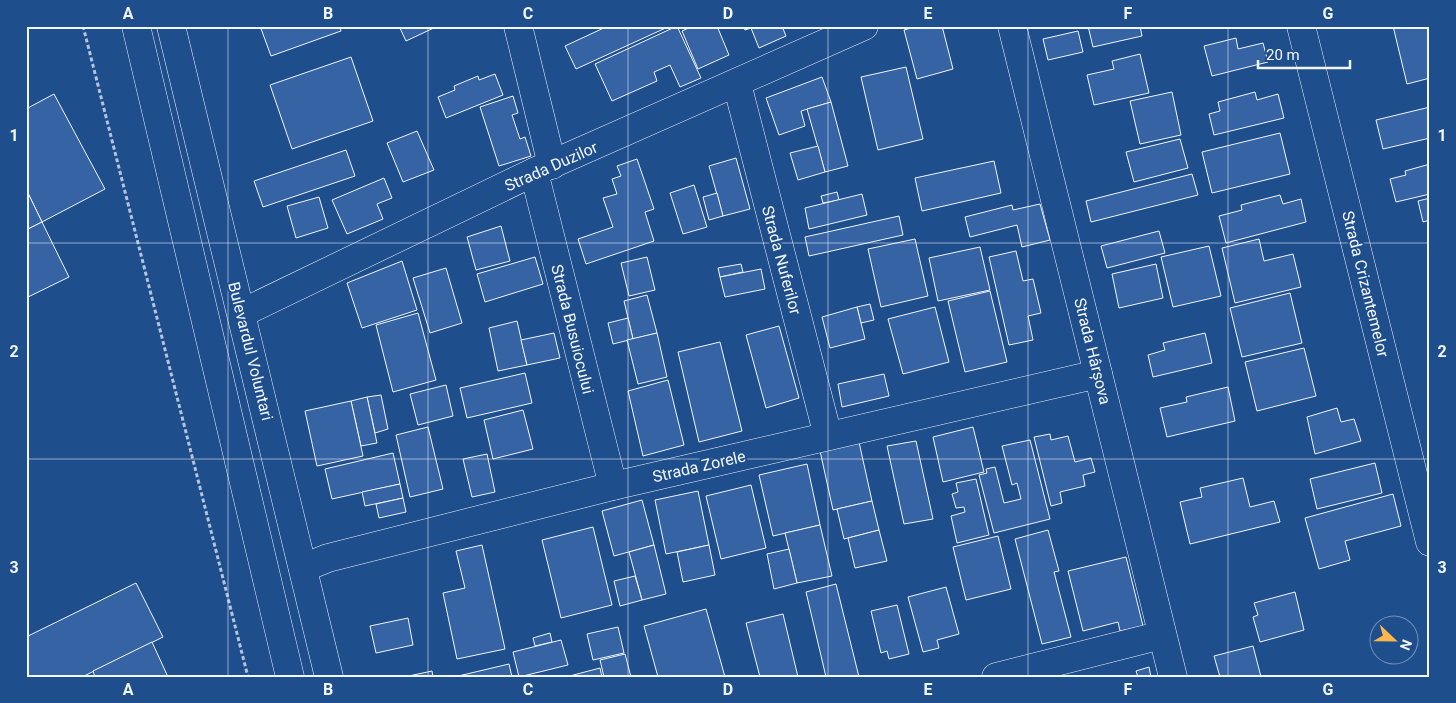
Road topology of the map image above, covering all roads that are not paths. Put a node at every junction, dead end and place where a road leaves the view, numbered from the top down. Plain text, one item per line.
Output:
1 (136, 26) edge
2 (171, 26) edge
3 (518, 26) edge
4 (864, 26) edge
5 (1012, 26) edge
6 (1302, 26) edge
7 (737, 84) junction
8 (543, 168) junction
9 (242, 313) junction
10 (1098, 374) junction
11 (828, 436) junction
12 (613, 486) junction
13 (1430, 542) edge
14 (303, 568) junction
15 (1162, 635) junction
16 (290, 677) edge
17 (329, 677) edge
18 (996, 677) edge
19 (1173, 677) edge

1 - 16 main road
2 - 9 main road, Bulevardul Voluntari
3 - 8 main road, Strada Busuiocului
4 - 7 main road, Strada Duzilor
5 - 10 main road, Strada Hârșova
6 - 13 main road, Strada Crizantemelor
7 - 8 main road, Strada Duzilor
7 - 11 main road, Strada Nuferilor
8 - 9 main road, Strada Duzilor
8 - 12 main road, Strada Busuiocului
9 - 14 main road, Bulevardul Voluntari
10 - 11 main road, Strada Zorele
10 - 15 main road, Strada Hârșova
11 - 12 main road, Strada Zorele
12 - 14 main road, Strada Zorele
14 - 17 main road, Bulevardul Voluntari
15 - 18 main road
15 - 19 main road, Strada Hârșova

